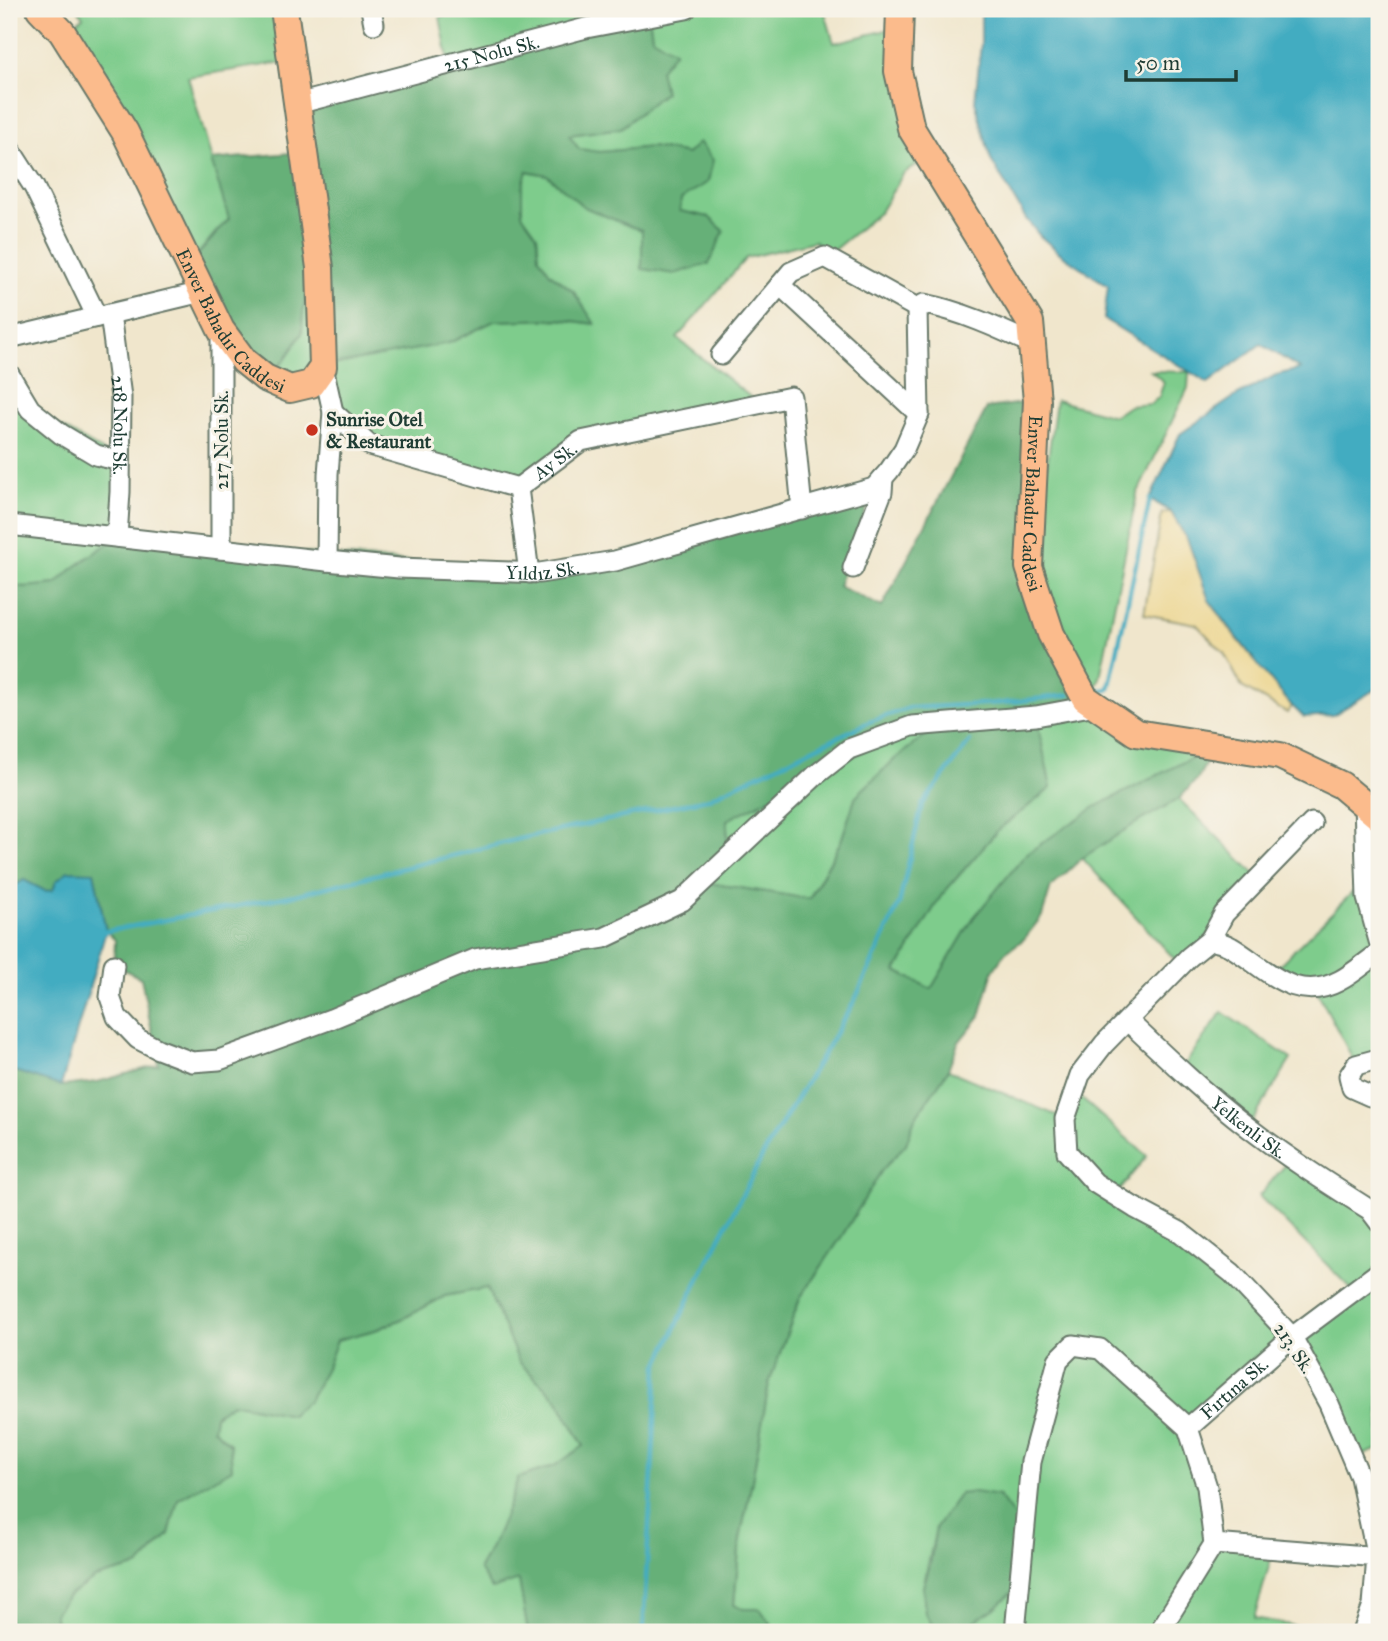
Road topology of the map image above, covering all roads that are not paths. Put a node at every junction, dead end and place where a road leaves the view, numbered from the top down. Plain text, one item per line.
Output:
1 (40, 9) edge
2 (284, 9) edge
3 (686, 9) edge
4 (900, 9) edge
5 (583, 18) edge
6 (297, 104) junction
7 (9, 148) edge
8 (780, 285) junction
9 (202, 292) junction
10 (917, 308) junction
11 (104, 315) junction
12 (221, 330) junction
13 (9, 338) edge
14 (1032, 344) junction
15 (721, 355) dead end
16 (323, 367) junction
17 (9, 374) edge
18 (333, 412) junction
19 (919, 414) junction
20 (120, 461) junction
21 (883, 478) junction
22 (518, 488) junction
23 (802, 509) junction
24 (9, 525) edge
25 (117, 537) junction
26 (221, 549) junction
27 (327, 561) junction
28 (853, 568) dead end
29 (529, 573) junction
30 (1092, 703) junction
31 (1372, 810) edge
32 (1312, 823) dead end
33 (1210, 940) junction
34 (1379, 941) edge
35 (1379, 953) edge
36 (114, 965) dead end
37 (1128, 1021) junction
38 (1379, 1060) edge
39 (1370, 1096) dead end
40 (1379, 1222) edge
41 (1379, 1272) edge
42 (1292, 1337) junction
43 (1188, 1428) junction
44 (1214, 1544) junction
45 (1378, 1557) edge
46 (1015, 1632) edge
47 (1159, 1632) edge
48 (1363, 1632) edge

1 - 9 main road, Enver Bahadır Caddesi
2 - 6 main road, Enver Bahadır Caddesi
3 - 5 street, 215 Nolu Sk.
4 - 14 main road, Enver Bahadır Caddesi
5 - 6 street, 215 Nolu Sk.
6 - 16 main road, Enver Bahadır Caddesi
7 - 11 street, 218 Nolu Sk.
8 - 10 street
8 - 15 street
8 - 19 street
9 - 11 street
9 - 12 main road, Enver Bahadır Caddesi
10 - 14 street
10 - 19 street, Yıldız Sk.
11 - 13 street
11 - 20 street, 218 Nolu Sk.
12 - 16 main road, Enver Bahadır Caddesi
12 - 26 street, 217 Nolu Sk.
14 - 30 main road, Enver Bahadır Caddesi
16 - 18 street
17 - 20 street
18 - 22 street, Ay Sk.
18 - 27 street
19 - 21 street, Yıldız Sk.
20 - 25 street, 218 Nolu Sk.
21 - 23 street, Yıldız Sk.
21 - 28 street
22 - 23 street, Ay Sk.
22 - 29 street
23 - 29 street, Yıldız Sk.
24 - 25 street, Yıldız Sk.
25 - 26 street, Yıldız Sk.
26 - 27 street, Yıldız Sk.
27 - 29 street, Yıldız Sk.
30 - 31 main road, Enver Bahadır Caddesi
30 - 36 street
31 - 34 street
32 - 33 street
33 - 35 street
33 - 37 street
37 - 40 street, Yelkenli Sk.
37 - 42 street, 213. Sk.
38 - 39 street
41 - 42 street, Fırtına Sk.
42 - 43 street, Fırtına Sk.
42 - 45 street, 213. Sk.
43 - 44 street
43 - 46 street
44 - 45 street
44 - 47 street
45 - 48 street, 213. Sk.

